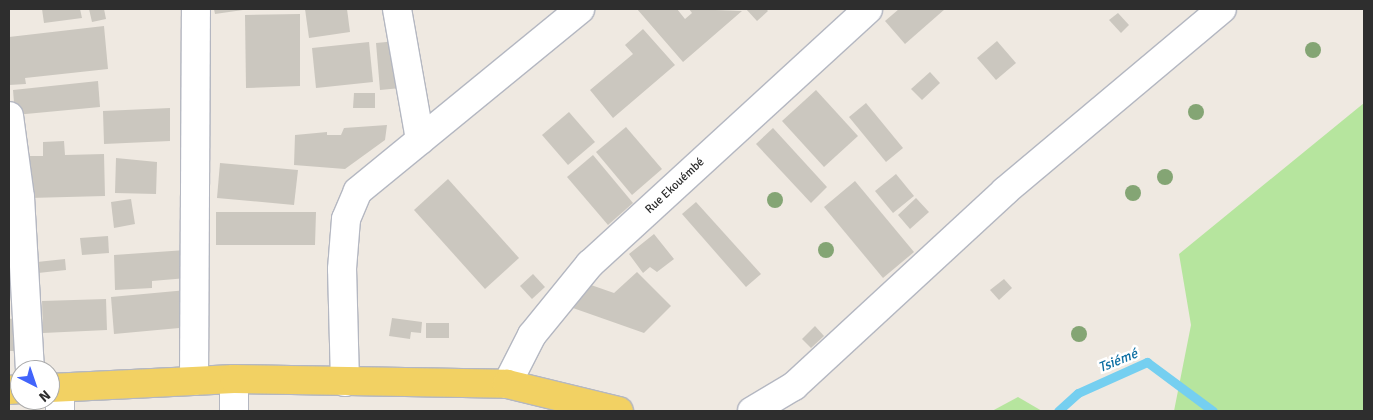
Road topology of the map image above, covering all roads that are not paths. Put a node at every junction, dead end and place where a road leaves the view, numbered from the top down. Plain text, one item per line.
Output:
1 (196, 9) edge
2 (397, 9) edge
3 (580, 9) edge
4 (868, 9) edge
5 (1222, 9) edge
6 (9, 116) edge
7 (420, 140) junction
8 (29, 360) edge
9 (234, 379) junction
10 (194, 382) junction
11 (345, 382) junction
12 (507, 384) junction
13 (60, 396) edge
14 (229, 411) edge
15 (234, 411) edge
16 (619, 411) edge
17 (752, 411) edge

1 - 10 street
2 - 7 street
3 - 7 street
4 - 12 street, Rue Ekouémbé
5 - 17 street
6 - 8 street
7 - 11 street
9 - 10 main road
9 - 11 main road
9 - 15 street
10 - 13 main road
11 - 12 main road
12 - 16 main road
14 - 15 street

